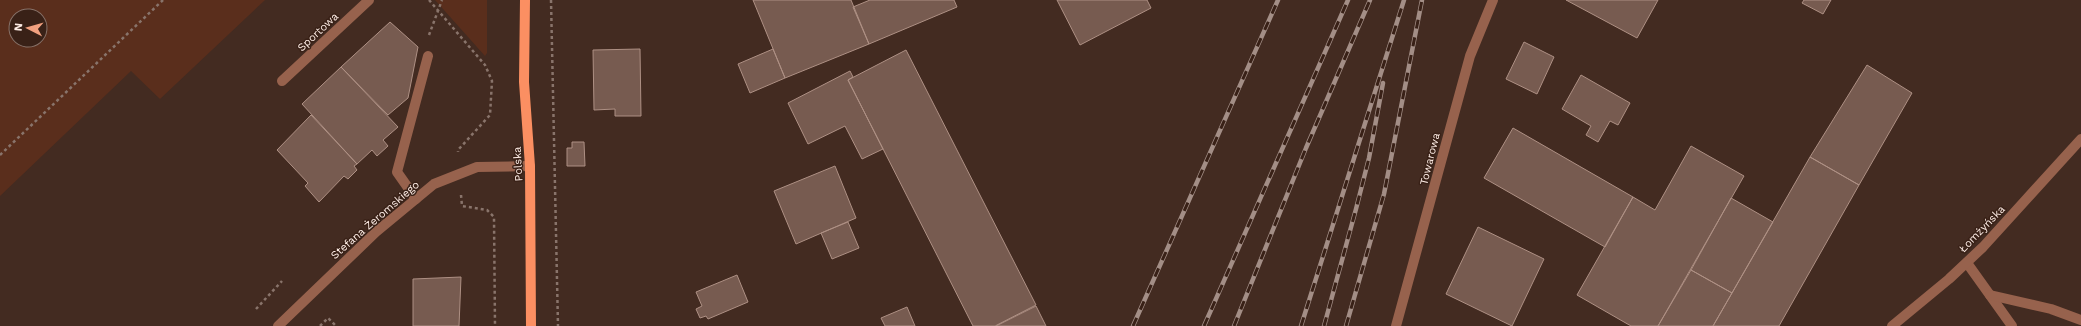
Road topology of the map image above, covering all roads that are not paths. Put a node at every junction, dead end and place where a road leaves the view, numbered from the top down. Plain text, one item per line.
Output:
1 (369, 0) edge
2 (525, 0) edge
3 (1493, 0) edge
4 (428, 56) road end
5 (282, 81) dead end
6 (2081, 139) edge
7 (530, 166) junction
8 (416, 199) junction
9 (1967, 263) junction
10 (1990, 295) junction
11 (2081, 320) edge
12 (278, 326) edge
13 (531, 326) edge
14 (1396, 326) edge
15 (1892, 326) edge
16 (2012, 326) edge

1 - 5 street, Sportowa
2 - 7 main road, Polska
3 - 14 street, Towarowa
4 - 8 street
6 - 9 street, Łomżyńska
7 - 8 street, Stefana Żeromskiego
7 - 13 main road, Polska
8 - 12 street, Stefana Żeromskiego
9 - 10 street
9 - 15 street, Łomżyńska
10 - 11 street
10 - 16 street

